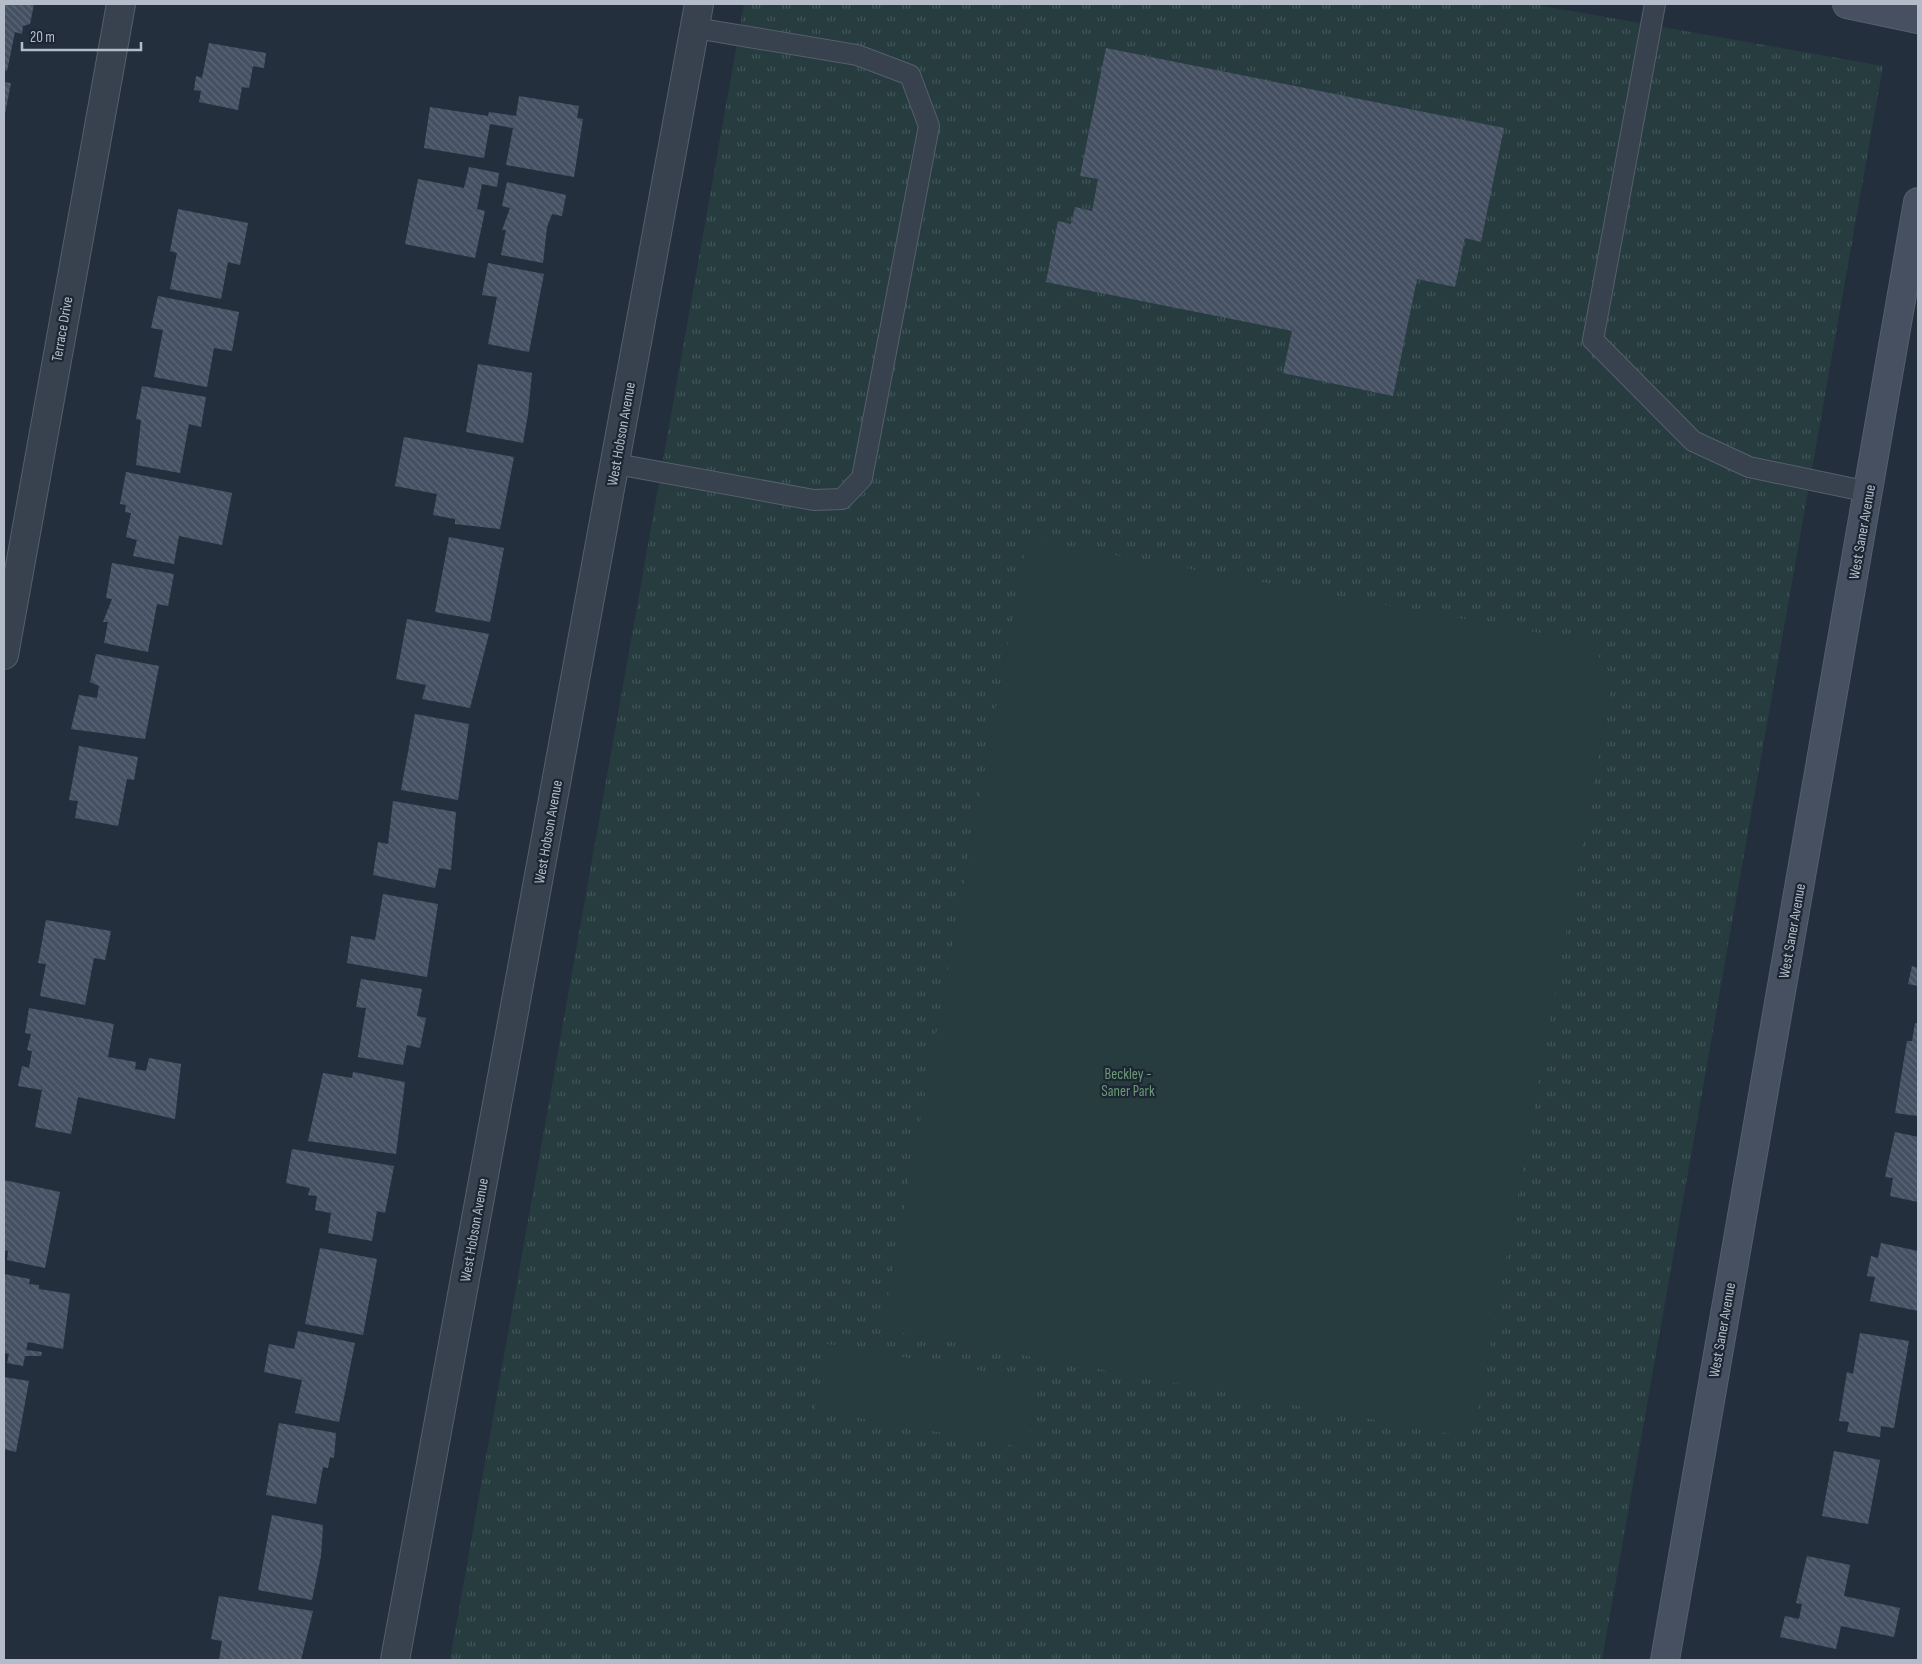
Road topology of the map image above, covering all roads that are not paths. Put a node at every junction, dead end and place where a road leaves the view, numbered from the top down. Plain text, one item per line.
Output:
1 (121, 4) edge
2 (1655, 4) edge
3 (1847, 4) edge
4 (697, 16) edge
5 (1918, 19) edge
6 (1918, 202) edge
7 (616, 464) junction
8 (1869, 492) junction
9 (4, 655) edge
10 (395, 1660) edge
11 (1665, 1660) edge

1 - 9 street, Terrace Drive
2 - 8 lane
3 - 5 street
4 - 7 street, West Hobson Avenue
4 - 7 lane
6 - 8 street, West Saner Avenue
7 - 10 street, West Hobson Avenue
8 - 11 street, West Saner Avenue

